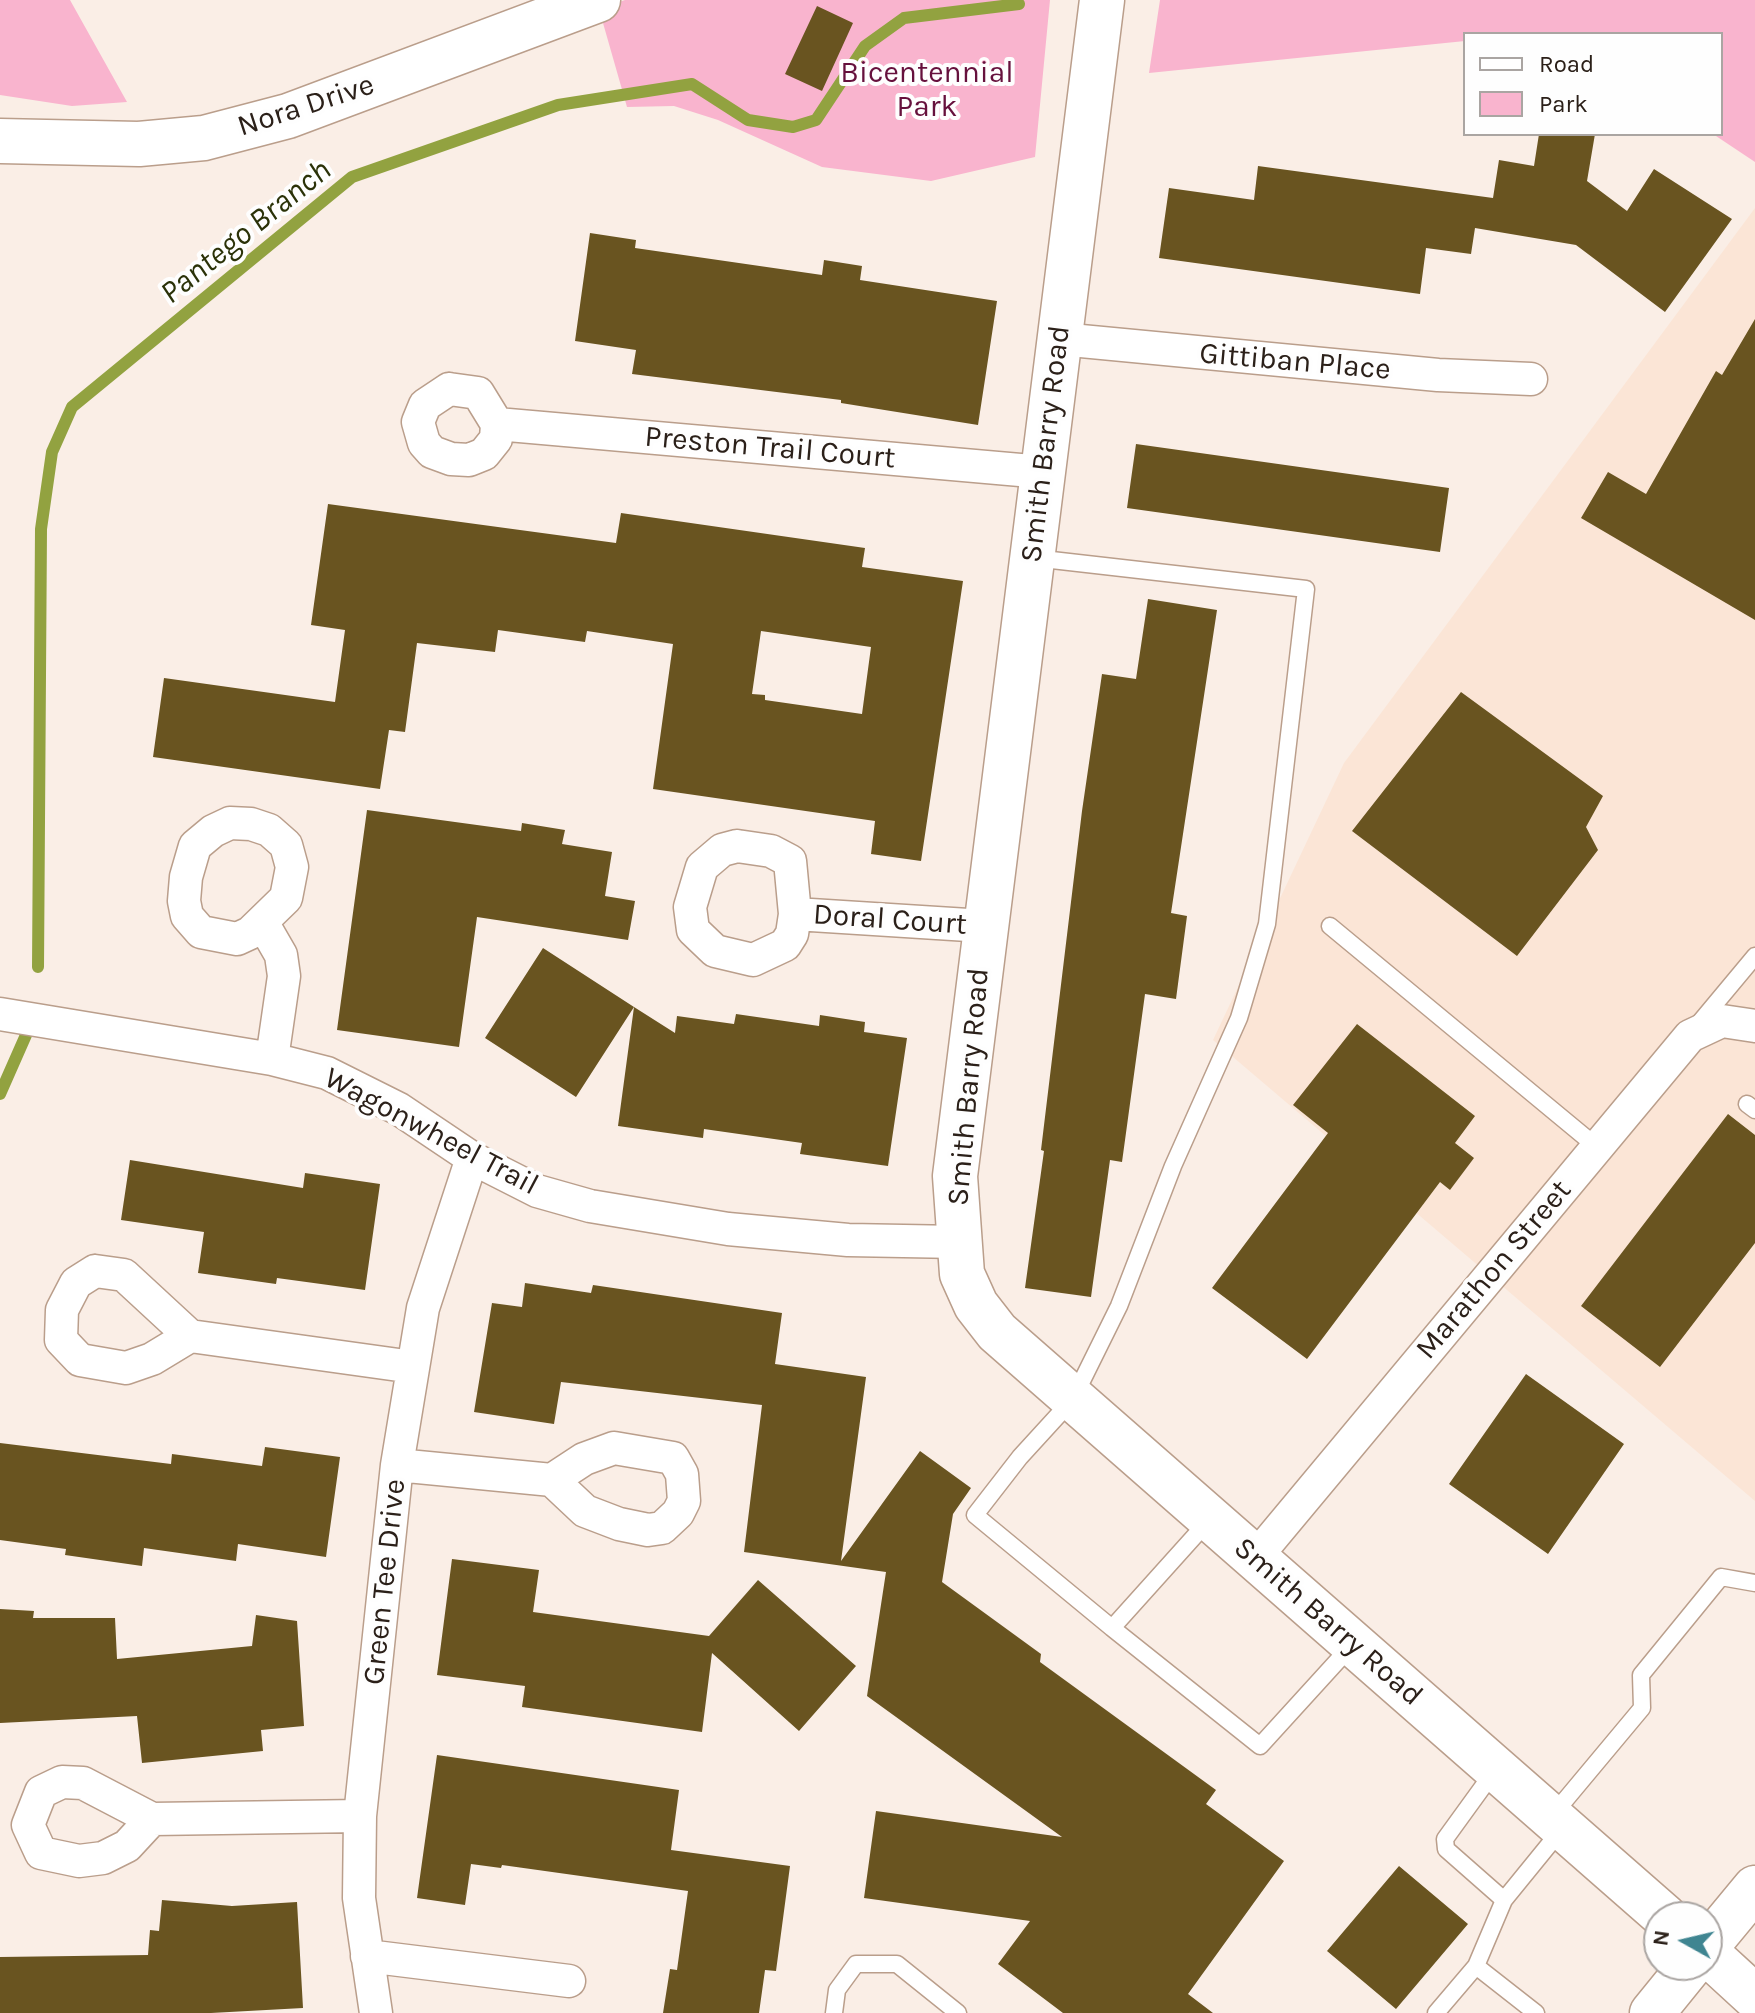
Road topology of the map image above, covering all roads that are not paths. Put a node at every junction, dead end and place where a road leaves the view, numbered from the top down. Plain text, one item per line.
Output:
1 (598, 0) edge
2 (1102, 0) edge
3 (0, 141) edge
4 (1060, 339) junction
5 (1531, 379) dead end
6 (497, 424) dead end
7 (1043, 472) junction
8 (1032, 557) junction
9 (795, 914) dead end
10 (262, 922) dead end
11 (984, 926) junction
12 (1330, 926) dead end
13 (1755, 956) edge
14 (0, 1014) edge
15 (1755, 1026) edge
16 (1690, 1036) junction
17 (272, 1059) junction
18 (1597, 1147) junction
19 (472, 1158) junction
20 (959, 1242) junction
21 (190, 1336) dead end
22 (413, 1367) junction
23 (1073, 1399) junction
24 (397, 1465) junction
25 (552, 1480) dead end
26 (1210, 1518) junction
27 (1255, 1558) junction
28 (1755, 1583) edge
29 (1112, 1628) junction
30 (1353, 1644) junction
31 (1496, 1768) junction
32 (360, 1816) junction
33 (152, 1819) dead end
34 (1556, 1824) junction
35 (1755, 1888) edge
36 (1504, 1900) junction
37 (1646, 1901) edge
38 (1723, 1927) edge
39 (367, 1956) junction
40 (1476, 1966) junction
41 (1723, 1968) edge
42 (569, 1981) dead end
43 (1678, 1981) edge
44 (1755, 1997) edge
45 (376, 2013) edge
46 (834, 2013) edge
47 (958, 2013) edge
48 (1436, 2013) edge
49 (1536, 2013) edge
50 (1652, 2013) edge

1 - 3 street, Nora Drive
2 - 4 street, Smith Barry Road
4 - 5 street, Gittiban Place
4 - 7 street, Smith Barry Road
6 - 7 street, Preston Trail Court
7 - 8 street, Smith Barry Road
8 - 11 street, Smith Barry Road
8 - 23 lane
9 - 11 street, Doral Court
10 - 17 street
11 - 20 street, Smith Barry Road
12 - 18 lane
13 - 16 lane
14 - 17 street, Wagonwheel Trail
15 - 16 street, Marathon Street
16 - 18 street, Marathon Street
17 - 19 street, Wagonwheel Trail
18 - 27 street, Marathon Street
19 - 20 street, Wagonwheel Trail
19 - 22 street, Green Tee Drive
20 - 23 street, Smith Barry Road
21 - 22 street
22 - 24 street, Green Tee Drive
23 - 26 street, Smith Barry Road
23 - 29 lane
24 - 25 street
24 - 32 street, Green Tee Drive
26 - 27 street, Smith Barry Road
26 - 29 lane
27 - 30 street, Smith Barry Road
28 - 34 lane
29 - 30 lane
30 - 31 street, Smith Barry Road
31 - 34 street, Smith Barry Road
31 - 36 lane
32 - 33 street
32 - 39 street, Green Tee Drive
34 - 36 lane
34 - 37 street, Smith Barry Road
35 - 38 street
36 - 40 lane
39 - 42 street
39 - 45 street, Green Tee Drive
40 - 48 lane
40 - 49 lane
41 - 44 street
43 - 50 street
46 - 47 lane

